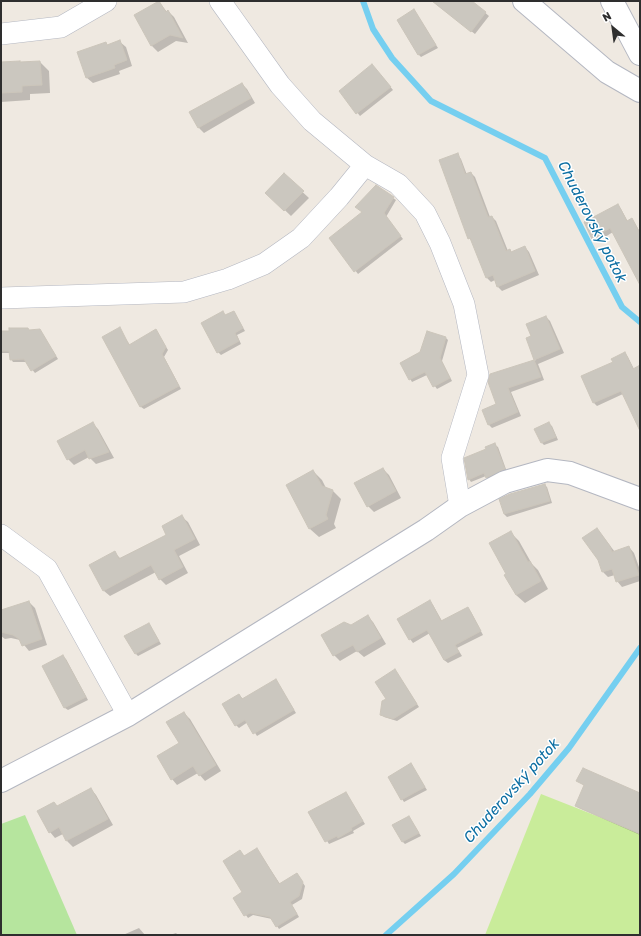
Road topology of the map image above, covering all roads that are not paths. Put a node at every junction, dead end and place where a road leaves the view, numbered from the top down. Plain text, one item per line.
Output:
1 (106, 1) edge
2 (220, 1) edge
3 (524, 1) edge
4 (612, 1) edge
5 (1, 34) edge
6 (640, 54) edge
7 (640, 91) edge
8 (365, 165) junction
9 (1, 298) edge
10 (640, 499) edge
11 (460, 506) junction
12 (1, 535) edge
13 (128, 714) junction
14 (1, 782) edge

1 - 5 street
2 - 8 street
3 - 7 street
4 - 6 street
8 - 9 street
8 - 11 street
10 - 11 street
11 - 13 street
12 - 13 street
13 - 14 street

